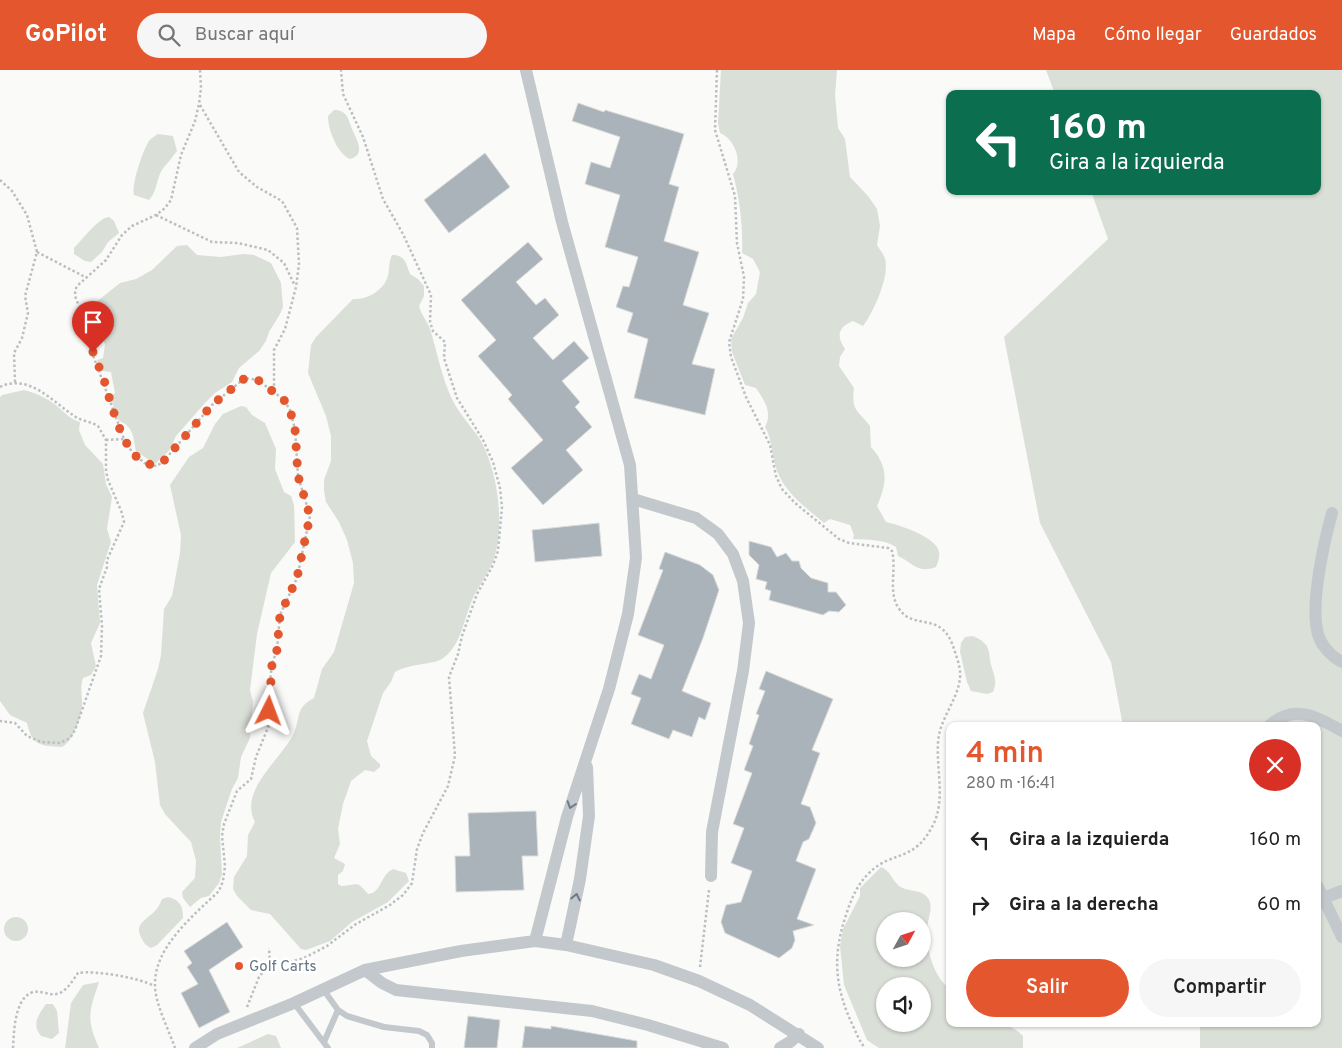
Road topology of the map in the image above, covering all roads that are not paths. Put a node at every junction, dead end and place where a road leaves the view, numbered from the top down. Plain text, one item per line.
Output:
1 (526, 70) edge
2 (633, 499) junction
3 (1332, 513) dead end
4 (1342, 662) edge
5 (1274, 722) edge
6 (1342, 731) edge
7 (587, 758) junction
8 (711, 876) road end
9 (1342, 892) edge
10 (1321, 893) edge
11 (1321, 895) edge
12 (1342, 937) edge
13 (535, 942) junction
14 (566, 945) junction
15 (365, 970) junction
16 (323, 989) junction
17 (294, 1002) junction
18 (338, 1010) junction
19 (799, 1034) junction
20 (326, 1045) edge
21 (195, 1048) edge
22 (432, 1048) edge
23 (723, 1048) edge
24 (780, 1048) edge
25 (818, 1048) edge

1 - 2 street
2 - 7 street
2 - 8 street
3 - 4 street
5 - 6 street
7 -> 13 street
14 -> 7 street
9 - 10 street
11 - 12 street
13 - 14 street
13 - 15 street
14 - 19 street
15 - 16 street
15 - 23 street
16 - 17 street
16 - 18 lane
17 - 20 lane
17 - 21 street
18 - 20 lane
18 - 22 lane
19 - 24 street
19 - 25 street

